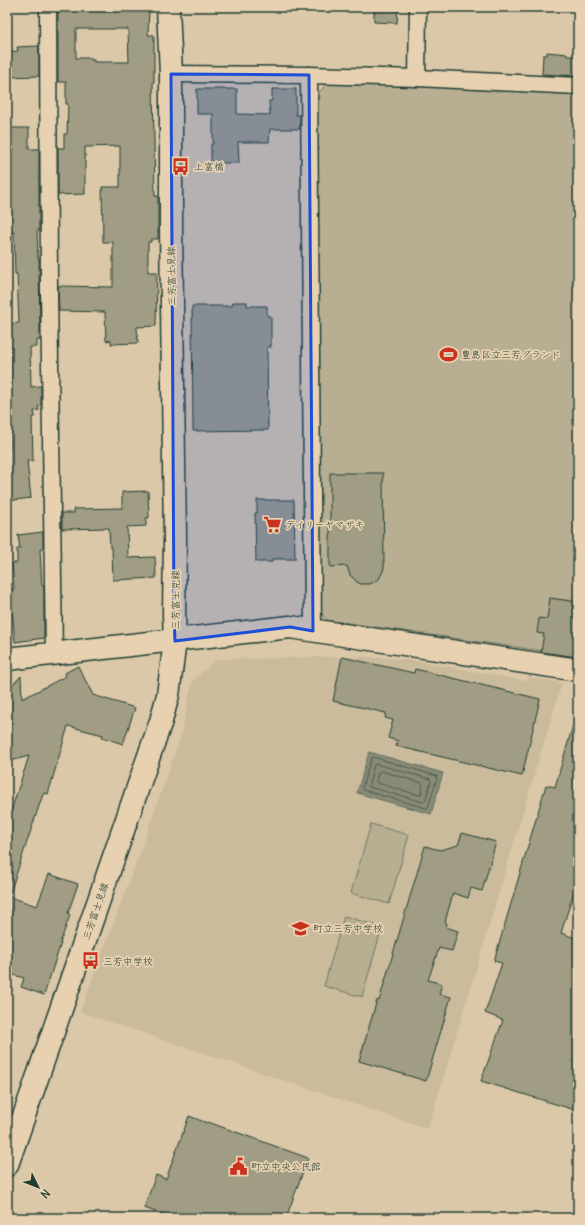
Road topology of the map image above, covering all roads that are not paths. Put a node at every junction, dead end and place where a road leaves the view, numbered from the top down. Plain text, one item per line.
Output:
1 (48, 7) edge
2 (168, 7) edge
3 (418, 7) edge
4 (171, 74) junction
5 (309, 75) junction
6 (417, 78) junction
7 (578, 86) edge
8 (313, 631) junction
9 (175, 641) junction
10 (54, 654) junction
11 (7, 659) edge
12 (578, 670) edge
13 (7, 1165) edge

1 - 10 street
2 - 4 main road, 三芳富士見線
3 - 6 street
4 - 5 street
4 - 9 main road, 三芳富士見線
5 - 6 street
5 - 8 street
6 - 7 street
8 - 9 main road
8 - 12 main road
9 - 10 main road
9 - 13 main road, 三芳富士見線
10 - 11 main road

